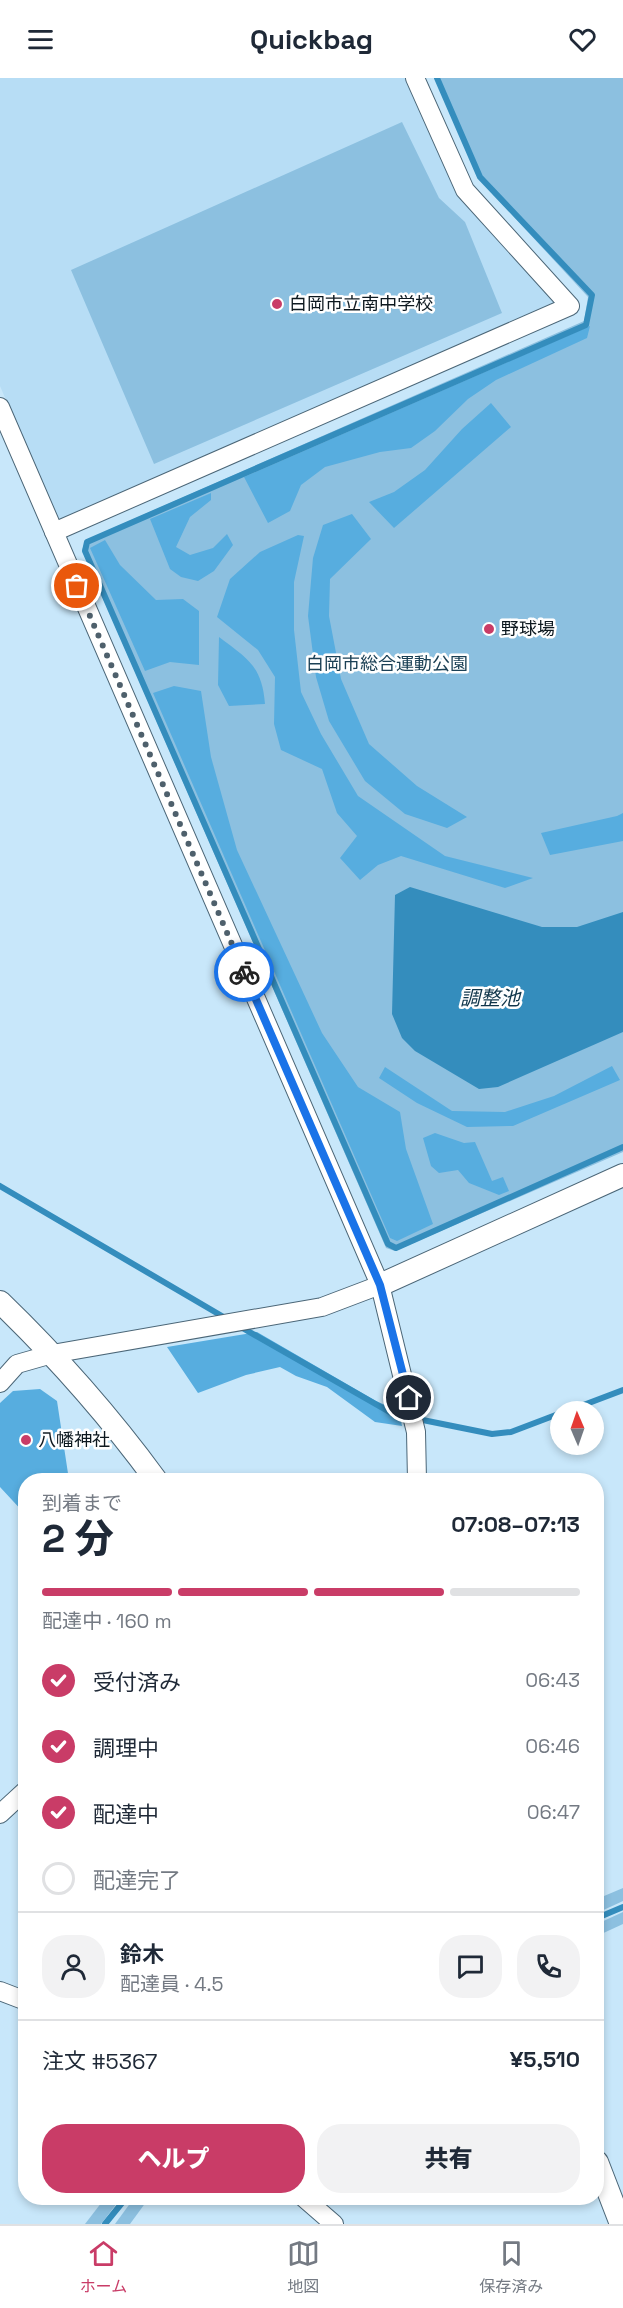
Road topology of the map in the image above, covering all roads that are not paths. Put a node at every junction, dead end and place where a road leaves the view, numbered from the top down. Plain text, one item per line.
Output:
1 (415, 78) edge
2 (0, 407) edge
3 (54, 532) junction
4 (623, 1175) edge
5 (380, 1285) junction
6 (0, 1302) edge
7 (51, 1353) junction
8 (0, 1383) edge
9 (151, 1473) edge
10 (417, 1473) edge
11 (18, 1797) edge
12 (0, 1814) edge
13 (0, 1991) edge
14 (18, 1998) edge
15 (604, 2180) edge
16 (312, 2205) edge
17 (334, 2224) edge
18 (621, 2224) edge

1 - 3 street
2 - 3 street
3 - 5 street
4 - 5 street
5 - 7 street
5 - 10 street
6 - 7 street
7 - 8 street
7 - 9 street
11 - 12 street
13 - 14 street
15 - 18 street
16 - 17 street

